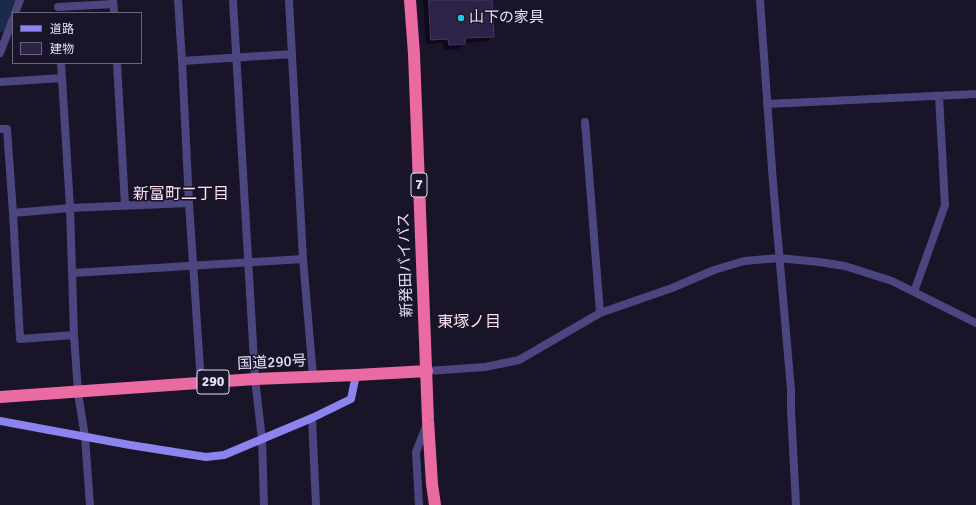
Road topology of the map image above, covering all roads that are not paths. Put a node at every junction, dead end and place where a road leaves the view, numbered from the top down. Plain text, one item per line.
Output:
1 (20, 0) edge
2 (178, 0) edge
3 (232, 0) edge
4 (289, 0) edge
5 (410, 0) edge
6 (760, 0) edge
7 (113, 2) edge
8 (58, 7) edge
9 (15, 12) edge
10 (114, 12) edge
11 (12, 21) edge
12 (0, 53) edge
13 (292, 54) junction
14 (236, 58) junction
15 (182, 61) junction
16 (61, 64) edge
17 (116, 64) edge
18 (62, 78) junction
19 (0, 82) edge
20 (976, 94) edge
21 (939, 96) junction
22 (767, 104) junction
23 (585, 122) dead end
24 (0, 129) edge
25 (189, 202) junction
26 (125, 205) junction
27 (70, 208) junction
28 (13, 213) junction
29 (780, 258) junction
30 (303, 259) junction
31 (248, 263) junction
32 (193, 266) junction
33 (73, 273) junction
34 (914, 292) junction
35 (600, 313) junction
36 (976, 322) edge
37 (74, 335) junction
38 (427, 371) junction
39 (356, 375) junction
40 (313, 376) junction
41 (255, 379) junction
42 (201, 383) junction
43 (78, 392) junction
44 (0, 397) edge
45 (312, 418) junction
46 (428, 420) junction
47 (0, 421) edge
48 (85, 437) junction
49 (262, 439) junction
50 (90, 505) edge
51 (264, 505) edge
52 (316, 505) edge
53 (419, 505) edge
54 (435, 505) edge
55 (796, 505) edge

1 - 9 street
2 - 15 street
3 - 14 street
4 - 13 street
5 - 38 highway, 新発田バイパス / 7
6 - 22 street
7 - 8 street
7 - 10 street
11 - 12 street
13 - 14 street
13 - 30 street
14 - 15 street
14 - 31 street
15 - 25 street
16 - 18 street
17 - 26 street
18 - 19 street
18 - 27 street
20 - 21 street
21 - 22 street
21 - 34 street
22 - 29 street
23 - 35 street
24 - 28 street
25 - 26 street
25 - 32 street
26 - 27 street
27 - 28 street
27 - 33 street
28 - 37 street
29 - 34 street
29 - 35 street
29 - 55 street
30 - 31 street
30 - 40 street
31 - 32 street
31 - 41 street
32 - 33 street
32 - 42 street
33 - 37 street
34 - 36 street
35 - 38 street
37 - 43 street
38 - 39 highway, 国道290号 / 290
38 - 46 highway, 新発田バイパス / 7
39 - 40 highway, 国道290号 / 290
39 - 45 street
40 - 41 highway, 国道290号 / 290
41 - 42 highway, 国道290号 / 290
41 - 49 street
42 - 43 highway, 国道290号 / 290
43 - 44 highway, 国道290号 / 290
43 - 48 street
45 - 49 street
45 - 52 street
46 - 53 street
46 - 54 highway, 新発田バイパス / 7
47 - 48 street
48 - 49 street
48 - 50 street
49 - 51 street

